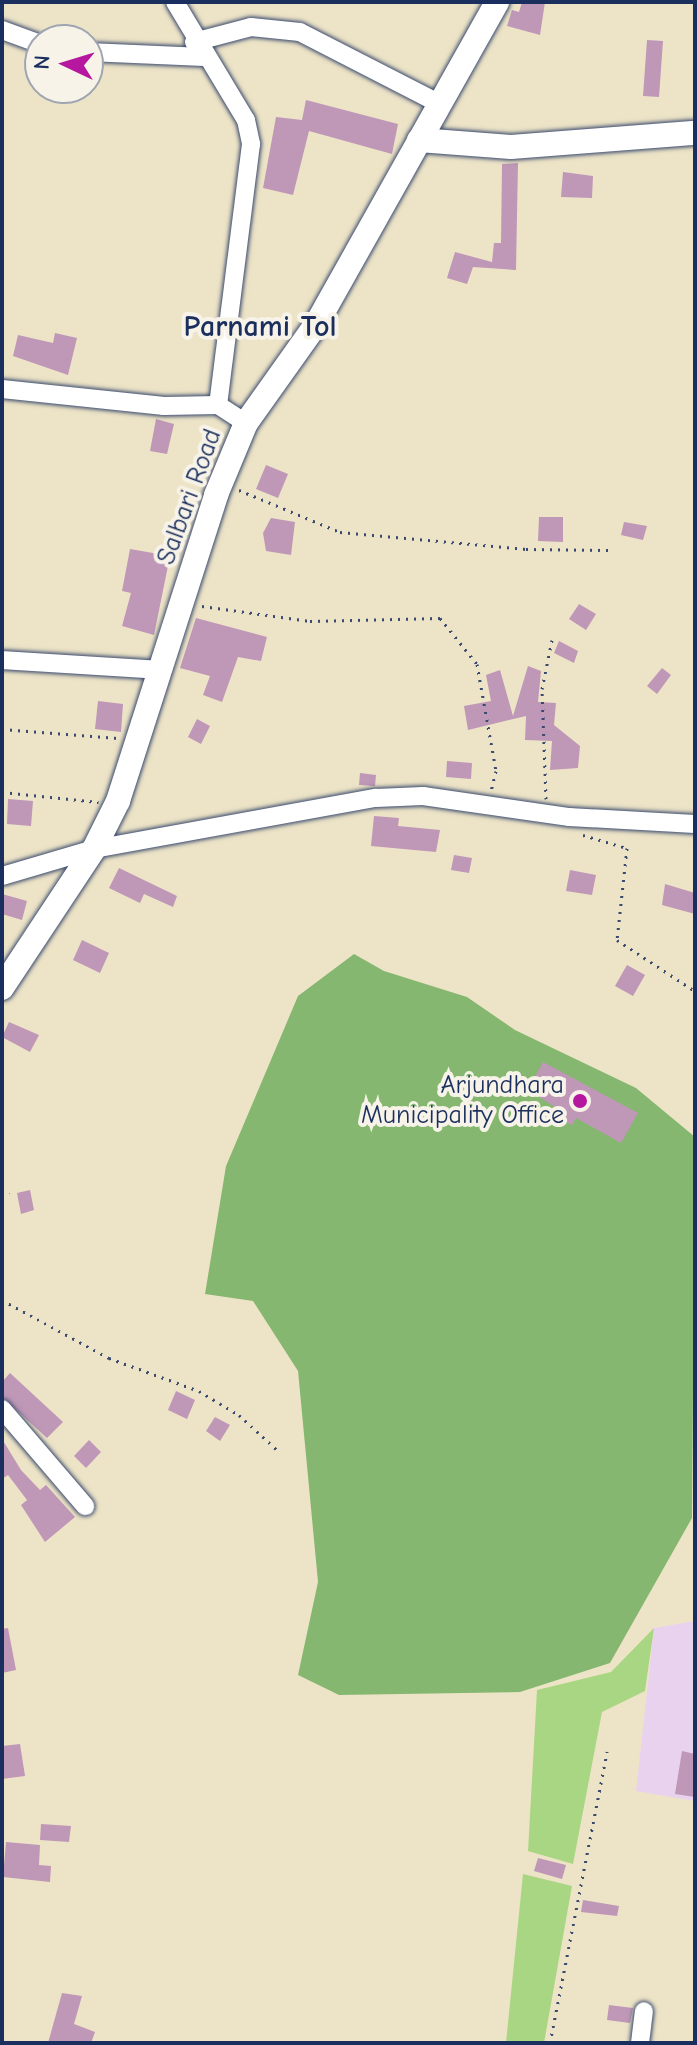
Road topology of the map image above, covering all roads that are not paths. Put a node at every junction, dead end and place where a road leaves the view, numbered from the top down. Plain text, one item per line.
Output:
1 (175, 2) edge
2 (497, 2) edge
3 (2, 30) edge
4 (24, 38) edge
5 (199, 49) junction
6 (104, 52) edge
7 (440, 104) junction
8 (695, 133) edge
9 (419, 140) junction
10 (2, 389) edge
11 (218, 405) junction
12 (246, 423) junction
13 (2, 660) edge
14 (161, 670) junction
15 (695, 824) edge
16 (94, 849) junction
17 (2, 876) edge
18 (2, 988) edge
19 (2, 1409) edge
20 (85, 1506) dead end
21 (644, 2011) dead end
22 (640, 2043) edge

1 - 5 street
2 - 7 street, Salbari Road
3 - 4 street
5 - 6 street
5 - 7 street
5 - 11 street
7 - 9 street, Salbari Road
8 - 9 street
9 - 12 street, Salbari Road
10 - 11 street
11 - 12 street
12 - 14 street, Salbari Road
13 - 14 street
14 - 16 street, Salbari Road
15 - 16 street
16 - 17 street
16 - 18 street, Salbari Road
19 - 20 street
21 - 22 street

